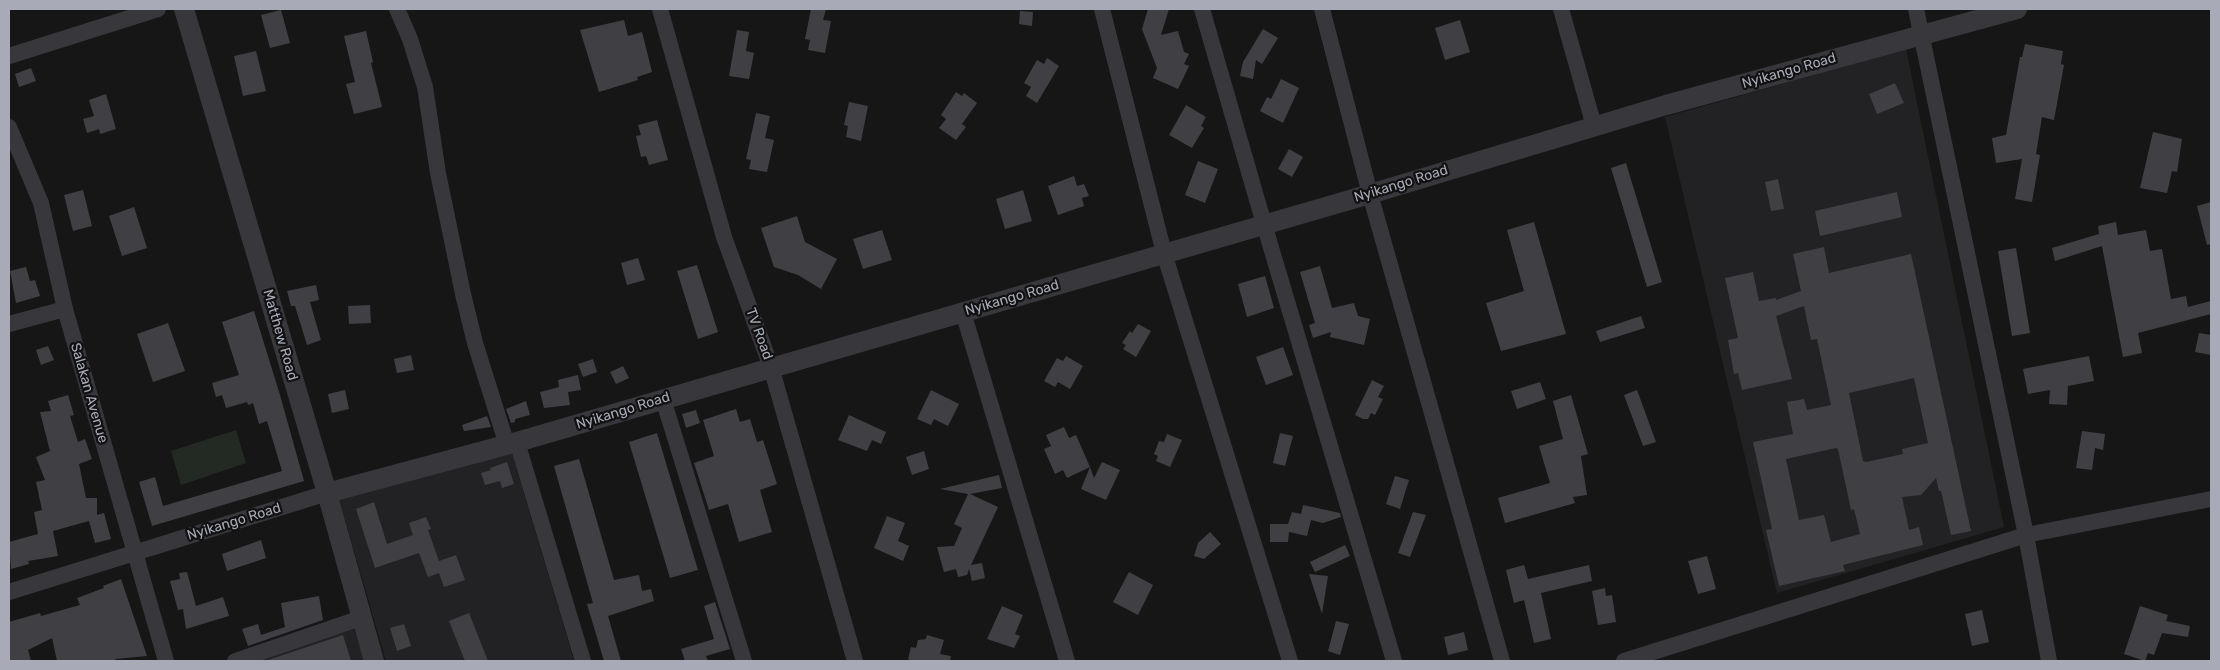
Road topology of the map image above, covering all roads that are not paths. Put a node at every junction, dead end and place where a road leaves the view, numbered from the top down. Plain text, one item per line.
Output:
1 (158, 9) edge
2 (184, 9) edge
3 (397, 9) edge
4 (660, 9) edge
5 (1102, 9) edge
6 (1202, 9) edge
7 (1322, 9) edge
8 (1561, 9) edge
9 (1916, 9) edge
10 (2017, 9) edge
11 (1921, 34) junction
12 (9, 56) edge
13 (1594, 126) junction
14 (9, 127) edge
15 (1370, 194) junction
16 (1264, 224) junction
17 (1164, 253) junction
18 (65, 309) junction
19 (962, 312) junction
20 (9, 324) edge
21 (771, 367) junction
22 (662, 399) junction
23 (512, 444) junction
24 (327, 493) junction
25 (2211, 499) edge
26 (2026, 535) junction
27 (134, 552) junction
28 (9, 592) edge
29 (361, 618) junction
30 (166, 661) edge
31 (235, 661) edge
32 (374, 661) edge
33 (583, 661) edge
34 (744, 661) edge
35 (855, 661) edge
36 (1067, 661) edge
37 (1290, 661) edge
38 (1394, 661) edge
39 (1502, 661) edge
40 (1624, 661) edge
41 (2050, 661) edge

1 - 12 street
2 - 24 street, Matthew Road
3 - 23 street
4 - 21 street, TV Road
5 - 17 street
6 - 16 street
7 - 15 street
8 - 13 street
9 - 11 street
10 - 11 street, Nyikango Road
11 - 13 street, Nyikango Road
11 - 26 street
13 - 15 street, Nyikango Road
14 - 18 street, Salakan Avenue
15 - 16 street, Nyikango Road
15 - 39 street
16 - 17 street, Nyikango Road
16 - 38 street
17 - 19 street, Nyikango Road
17 - 37 street
18 - 20 street
18 - 27 street, Salakan Avenue
19 - 21 street, Nyikango Road
19 - 36 street
21 - 22 street, Nyikango Road
21 - 35 street, TV Road
22 - 23 street, Nyikango Road
22 - 34 street
23 - 24 street, Nyikango Road
23 - 33 street
24 - 27 street, Nyikango Road
24 - 29 street, Matthew Road
25 - 26 street
26 - 40 street
26 - 41 street
27 - 28 street, Nyikango Road
27 - 30 street, Salakan Avenue
29 - 31 street
29 - 32 street, Matthew Road

